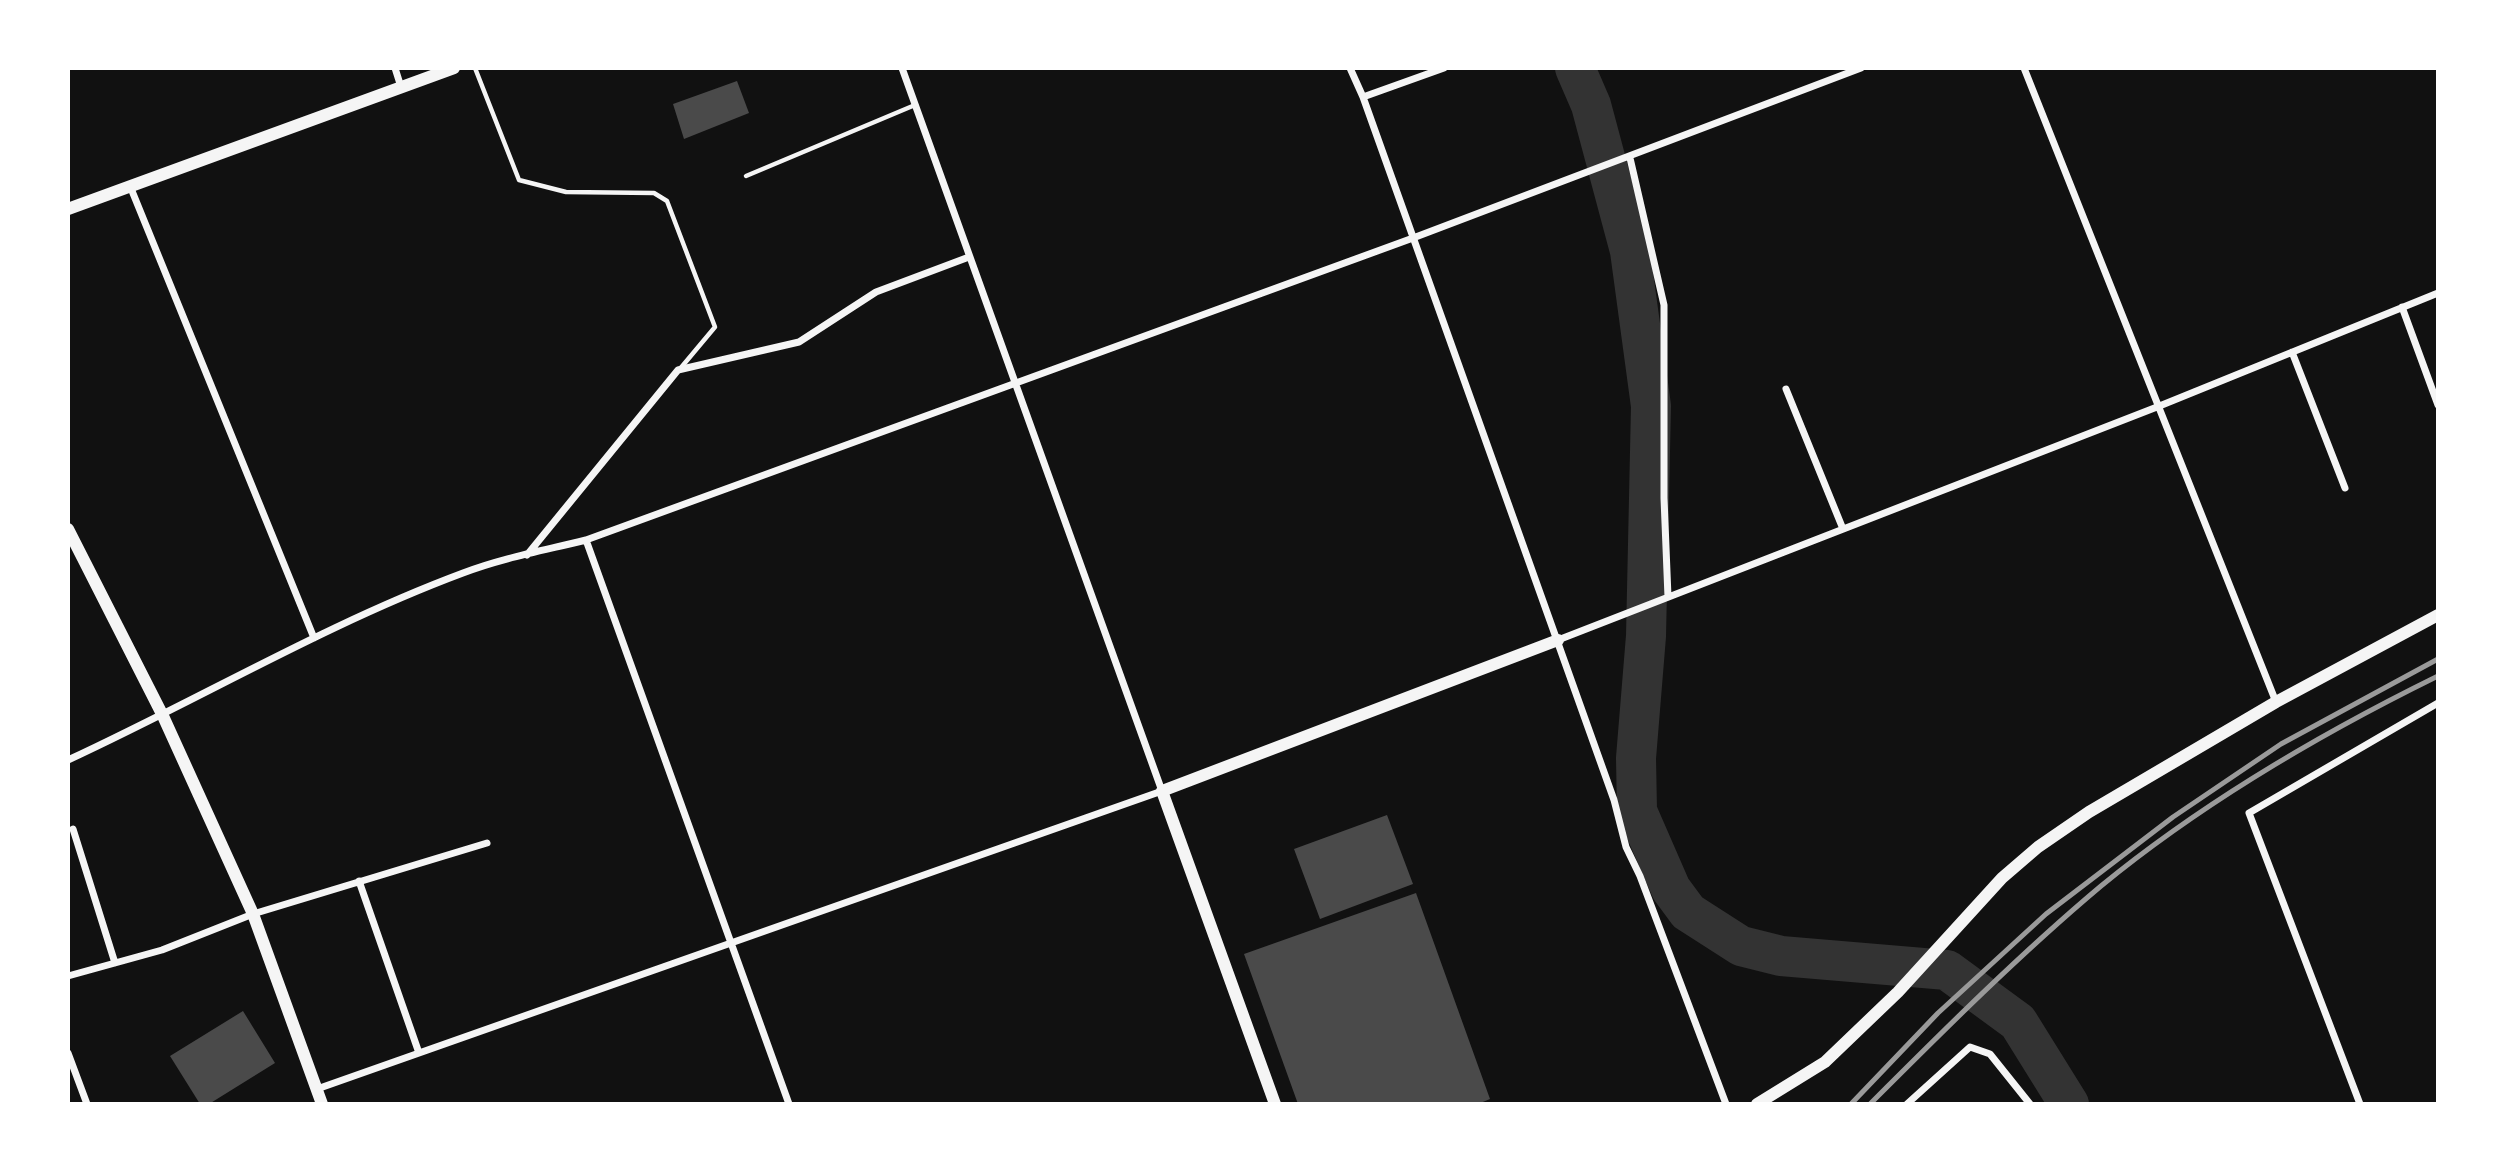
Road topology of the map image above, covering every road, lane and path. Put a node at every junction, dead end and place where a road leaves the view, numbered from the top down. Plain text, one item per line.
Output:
1 (395, 68) edge
2 (454, 68) edge
3 (475, 68) edge
4 (902, 68) edge
5 (1350, 68) edge
6 (1444, 68) edge
7 (1861, 68) edge
8 (2024, 68) edge
9 (402, 88) junction
10 (1363, 97) junction
11 (915, 105) junction
12 (1627, 159) junction
13 (746, 176) dead end
14 (130, 185) junction
15 (68, 209) edge
16 (1413, 238) junction
17 (969, 257) junction
18 (2438, 293) edge
19 (2402, 307) junction
20 (2292, 352) junction
21 (678, 370) junction
22 (1014, 382) junction
23 (1786, 389) dead end
24 (2438, 405) edge
25 (2157, 407) junction
26 (2345, 488) dead end
27 (68, 529) edge
28 (1843, 529) junction
29 (586, 540) junction
30 (527, 555) junction
31 (1668, 597) junction
32 (2438, 615) edge
33 (314, 638) junction
34 (1558, 640) junction
35 (2276, 702) junction
36 (2438, 703) edge
37 (163, 716) junction
38 (68, 761) edge
39 (1162, 792) junction
40 (73, 830) dead end
41 (486, 843) dead end
42 (359, 881) junction
43 (253, 914) junction
44 (730, 941) junction
45 (115, 963) junction
46 (68, 976) edge
47 (68, 1053) edge
48 (419, 1053) junction
49 (317, 1089) junction
50 (87, 1104) edge
51 (322, 1104) edge
52 (789, 1104) edge
53 (1275, 1104) edge
54 (1726, 1104) edge
55 (1757, 1104) edge
56 (1907, 1104) edge
57 (2030, 1104) edge
58 (2360, 1104) edge

1 - 9 street
2 - 9 street
3 - 21 lane
4 - 11 street
5 - 10 street
6 - 10 street
7 - 12 street
8 - 25 street
9 - 14 street
10 - 16 street
11 - 13 lane
11 - 17 street
12 - 16 street
12 - 31 street
14 - 15 street
14 - 33 street
16 - 22 street
16 - 34 street
17 - 21 street
17 - 22 street
18 - 19 street
19 - 20 street
19 - 24 street
20 - 25 street
20 - 26 street
21 - 30 street
22 - 29 street
22 - 39 street
23 - 28 street
25 - 28 street
25 - 35 street
27 - 37 street
28 - 31 street
29 - 30 street
29 - 44 street
30 - 33 street
31 - 34 street
32 - 35 street
33 - 37 street
34 - 39 street
34 - 54 street
35 - 55 street
36 - 58 street
37 - 38 street
37 - 43 street
39 - 44 street
39 - 53 street
40 - 45 street
41 - 42 street
42 - 43 street
42 - 48 street
43 - 45 street
43 - 49 street
44 - 48 street
44 - 52 street
45 - 46 street
47 - 50 street
48 - 49 street
49 - 51 street
56 - 57 street

